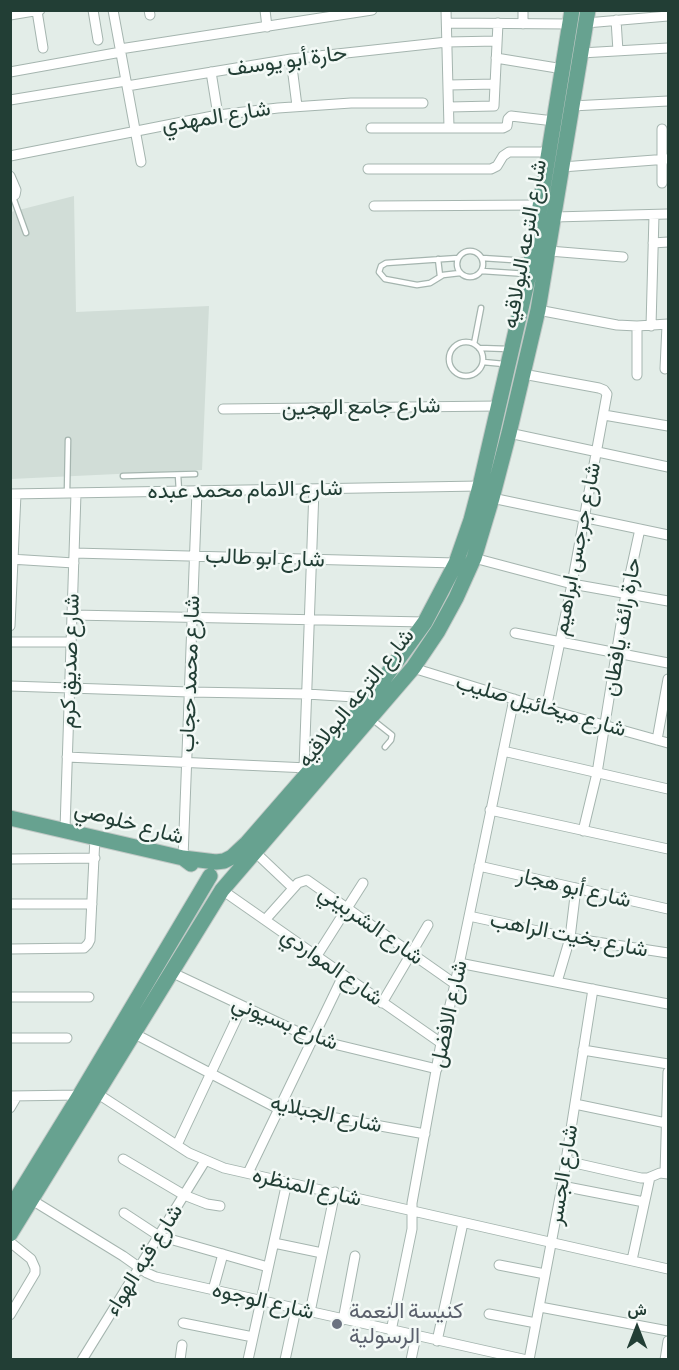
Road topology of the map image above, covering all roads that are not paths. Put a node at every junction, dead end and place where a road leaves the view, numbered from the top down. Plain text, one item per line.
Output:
1 (93, 10) edge
2 (113, 10) edge
3 (265, 10) edge
4 (372, 10) edge
5 (446, 10) edge
6 (523, 10) edge
7 (39, 11) edge
8 (10, 15) edge
9 (669, 16) edge
10 (579, 17) edge
11 (616, 20) junction
12 (447, 23) junction
13 (498, 23) junction
14 (523, 24) junction
15 (267, 27) junction
16 (98, 40) dead end
17 (497, 41) junction
18 (447, 42) junction
19 (43, 48) dead end
20 (669, 48) edge
21 (120, 51) junction
22 (618, 51) junction
23 (581, 53) junction
24 (496, 58) junction
25 (291, 59) junction
26 (563, 69) junction
27 (10, 72) edge
28 (212, 72) junction
29 (126, 83) junction
30 (495, 84) junction
31 (449, 85) junction
32 (10, 100) edge
33 (669, 101) edge
34 (423, 103) dead end
35 (297, 106) junction
36 (572, 106) junction
37 (449, 107) junction
38 (218, 115) junction
39 (554, 121) junction
40 (371, 128) dead end
41 (449, 128) junction
42 (662, 129) dead end
43 (134, 131) junction
44 (549, 152) junction
45 (10, 156) edge
46 (665, 160) edge
47 (141, 162) dead end
48 (562, 167) junction
49 (368, 169) dead end
50 (10, 176) edge
51 (662, 183) dead end
52 (12, 197) edge
53 (540, 205) junction
54 (374, 206) dead end
55 (669, 214) edge
56 (654, 215) junction
57 (554, 217) junction
58 (26, 233) dead end
59 (669, 242) edge
60 (653, 243) junction
61 (549, 251) junction
62 (623, 257) dead end
63 (458, 258) junction
64 (482, 258) junction
65 (438, 259) junction
66 (530, 267) junction
67 (482, 270) junction
68 (460, 273) junction
69 (440, 276) junction
70 (544, 277) junction
71 (481, 308) dead end
72 (538, 310) junction
73 (668, 324) edge
74 (637, 326) junction
75 (651, 326) junction
76 (476, 346) junction
77 (510, 357) junction
78 (483, 362) junction
79 (664, 369) dead end
80 (523, 374) junction
81 (637, 375) dead end
82 (499, 406) junction
83 (223, 409) dead end
84 (604, 415) junction
85 (669, 426) edge
86 (509, 433) junction
87 (68, 440) dead end
88 (596, 451) junction
89 (669, 467) edge
90 (195, 474) dead end
91 (178, 475) junction
92 (123, 476) dead end
93 (480, 486) junction
94 (314, 489) junction
95 (179, 491) junction
96 (197, 491) junction
97 (72, 493) junction
98 (13, 494) edge
99 (492, 498) junction
100 (584, 518) junction
101 (640, 529) junction
102 (669, 535) edge
103 (194, 556) junction
104 (74, 558) junction
105 (474, 558) junction
106 (12, 559) edge
107 (311, 559) junction
108 (456, 563) junction
109 (572, 584) junction
110 (626, 593) junction
111 (669, 601) edge
112 (72, 615) junction
113 (192, 617) junction
114 (309, 620) junction
115 (425, 622) junction
116 (10, 626) edge
117 (515, 633) dead end
118 (10, 642) edge
119 (71, 642) junction
120 (559, 642) junction
121 (616, 653) junction
122 (669, 663) edge
123 (413, 668) junction
124 (669, 679) edge
125 (10, 686) edge
126 (70, 688) junction
127 (189, 692) junction
128 (307, 694) junction
129 (370, 698) junction
130 (514, 699) junction
131 (546, 709) junction
132 (371, 719) junction
133 (605, 725) junction
134 (657, 740) junction
135 (669, 743) edge
136 (385, 747) dead end
137 (503, 751) junction
138 (68, 757) junction
139 (186, 762) junction
140 (317, 765) junction
141 (597, 773) junction
142 (669, 789) edge
143 (490, 810) junction
144 (10, 818) edge
145 (65, 829) junction
146 (583, 831) junction
147 (95, 837) junction
148 (669, 849) edge
149 (256, 853) junction
150 (94, 858) junction
151 (183, 858) junction
152 (10, 859) edge
153 (479, 866) junction
154 (210, 876) junction
155 (363, 883) dead end
156 (227, 885) junction
157 (293, 888) junction
158 (576, 888) junction
159 (10, 904) edge
160 (92, 904) junction
161 (347, 908) junction
162 (669, 909) edge
163 (469, 915) junction
164 (265, 920) junction
165 (428, 925) dead end
166 (570, 938) junction
167 (10, 949) edge
168 (411, 953) junction
169 (669, 953) edge
170 (316, 957) junction
171 (459, 963) junction
172 (173, 974) junction
173 (343, 976) junction
174 (557, 982) junction
175 (455, 984) junction
176 (593, 989) junction
177 (10, 997) edge
178 (89, 998) dead end
179 (382, 1003) junction
180 (669, 1004) edge
181 (242, 1007) junction
182 (135, 1034) junction
183 (10, 1038) edge
184 (67, 1038) dead end
185 (313, 1039) junction
186 (441, 1043) junction
187 (583, 1050) junction
188 (669, 1064) edge
189 (437, 1069) junction
190 (669, 1072) edge
191 (211, 1073) junction
192 (98, 1094) junction
193 (80, 1095) junction
194 (14, 1096) edge
195 (575, 1104) junction
196 (10, 1108) edge
197 (280, 1108) junction
198 (666, 1123) junction
199 (425, 1134) junction
200 (177, 1145) junction
201 (123, 1160) dead end
202 (205, 1161) junction
203 (566, 1161) junction
204 (248, 1173) junction
205 (667, 1174) edge
206 (650, 1177) junction
207 (287, 1182) junction
208 (562, 1186) junction
209 (335, 1192) junction
210 (184, 1195) junction
211 (26, 1196) junction
212 (645, 1202) junction
213 (220, 1206) dead end
214 (10, 1209) edge
215 (413, 1212) junction
216 (124, 1213) dead end
217 (463, 1222) junction
218 (10, 1234) edge
219 (159, 1236) junction
220 (10, 1242) edge
221 (274, 1242) junction
222 (552, 1242) junction
223 (322, 1253) junction
224 (223, 1254) junction
225 (356, 1256) dead end
226 (632, 1260) junction
227 (499, 1265) dead end
228 (268, 1267) junction
229 (139, 1268) junction
230 (669, 1269) edge
231 (545, 1274) junction
232 (213, 1290) junction
233 (261, 1301) junction
234 (540, 1307) junction
235 (296, 1309) junction
236 (310, 1312) junction
237 (489, 1314) dead end
238 (10, 1315) edge
239 (343, 1320) junction
240 (183, 1323) dead end
241 (536, 1323) junction
242 (392, 1330) junction
243 (669, 1331) edge
244 (416, 1336) junction
245 (253, 1337) junction
246 (437, 1341) junction
247 (669, 1341) edge
248 (182, 1345) dead end
249 (82, 1359) edge
250 (180, 1359) edge
251 (248, 1359) edge
252 (285, 1359) edge
253 (411, 1359) edge
254 (528, 1359) edge
255 (664, 1359) edge

1 - 16 street
2 - 21 street
3 - 15 street
4 - 15 street
5 - 12 street
6 - 14 street
7 - 8 street
7 - 19 street
9 - 11 street
10 - 11 street
10 - 14 street
10 - 23 main road, شارع الترعه البولاقيه
10 - 26 main road, شارع الترعه البولاقيه
11 - 22 street
12 - 13 street
12 - 18 street
13 - 14 street
13 - 17 street
15 - 21 street
17 - 18 street, حارة أبو يوسف
17 - 24 street
18 - 25 street, حارة أبو يوسف
18 - 31 street
20 - 22 street
21 - 27 street
21 - 29 street
22 - 23 street
23 - 36 main road, شارع الترعه البولاقيه
24 - 26 street
24 - 30 street
25 - 28 street, حارة أبو يوسف
25 - 35 street
26 - 39 main road, شارع الترعه البولاقيه
28 - 29 street, حارة أبو يوسف
28 - 38 street
29 - 32 street, حارة أبو يوسف
29 - 43 street
30 - 31 street
30 - 37 street
31 - 37 street
33 - 36 street
34 - 35 street, شارع المهدي
35 - 38 street, شارع المهدي
36 - 48 main road, شارع الترعه البولاقيه
37 - 41 street
38 - 43 street, شارع المهدي
39 - 41 street
39 - 44 main road, شارع الترعه البولاقيه
40 - 41 street
42 - 46 street
43 - 45 street, شارع المهدي
43 - 47 street
44 - 49 street
44 - 53 main road, شارع الترعه البولاقيه
46 - 48 street
46 - 51 street
48 - 57 main road, شارع الترعه البولاقيه
50 - 52 street
52 - 58 lane
53 - 54 street
53 - 66 main road, شارع الترعه البولاقيه
55 - 56 street
56 - 57 street
56 - 60 street
57 - 61 main road, شارع الترعه البولاقيه
59 - 60 street
60 - 75 street
61 - 62 street
61 - 70 main road, شارع الترعه البولاقيه
63 - 64 lane
63 - 65 lane
63 - 68 lane
64 - 66 lane
64 - 67 lane
65 - 69 lane
65 - 69 lane
66 - 67 lane
66 - 70 main road
66 - 77 main road, شارع الترعه البولاقيه
67 - 68 lane
68 - 69 lane
70 - 72 main road, شارع الترعه البولاقيه
71 - 76 lane
72 - 74 street
72 - 80 main road, شارع الترعه البولاقيه
73 - 75 street
73 - 79 street
74 - 75 street
74 - 81 street
76 - 77 lane
76 - 78 lane
76 - 78 lane
77 - 78 lane
77 - 82 main road, شارع الترعه البولاقيه
80 - 84 street, شارع جرجس ابراهيم
80 - 86 main road, شارع الترعه البولاقيه
82 - 83 street, شارع جامع الهجين
82 - 93 main road, شارع الترعه البولاقيه
84 - 85 street
84 - 88 street, شارع جرجس ابراهيم
86 - 88 street
86 - 99 main road, شارع الترعه البولاقيه
87 - 97 lane
88 - 89 street
88 - 100 street, شارع جرجس ابراهيم
90 - 91 lane
91 - 92 lane
91 - 95 lane
93 - 94 street, شارع الامام محمد عبده
93 - 108 main road, شارع الترعه البولاقيه
94 - 96 street, شارع الامام محمد عبده
94 - 107 street
95 - 96 street, شارع الامام محمد عبده
95 - 97 street, شارع الامام محمد عبده
96 - 103 street, شارع محمد حجاب
97 - 98 street, شارع الامام محمد عبده
97 - 104 street, شارع صديق كرم
98 - 106 street
99 - 100 street
99 - 105 main road, شارع الترعه البولاقيه
100 - 101 street
100 - 109 street, شارع جرجس ابراهيم
101 - 102 street
101 - 110 street, حارة رائف يافطان
103 - 104 street, شارع ابو طالب
103 - 107 street, شارع ابو طالب
103 - 113 street, شارع محمد حجاب
104 - 106 street, شارع ابو طالب
104 - 112 street, شارع صديق كرم
105 - 109 street
105 - 123 main road, شارع الترعه البولاقيه
106 - 116 street
107 - 108 street, شارع ابو طالب
107 - 114 street
108 - 115 main road, شارع الترعه البولاقيه
109 - 110 street
109 - 120 street, شارع جرجس ابراهيم
110 - 111 street
110 - 121 street, حارة رائف يافطان
112 - 113 street
112 - 119 street, شارع صديق كرم
113 - 114 street
113 - 127 street, شارع محمد حجاب
114 - 115 street
114 - 128 street
115 - 129 main road, شارع الترعه البولاقيه
117 - 120 street
118 - 119 street
119 - 126 street, شارع صديق كرم
120 - 121 street
120 - 131 street, شارع جرجس ابراهيم
121 - 122 street
121 - 133 street, حارة رائف يافطان
123 - 130 street, شارع ميخائيل صليب
123 - 132 main road, شارع الترعه البولاقيه
124 - 134 street
125 - 126 street
126 - 127 street
126 - 138 street, شارع صديق كرم
127 - 128 street
127 - 139 street, شارع محمد حجاب
128 - 129 street
128 - 140 street
129 - 140 main road, شارع الترعه البولاقيه
130 - 131 street, شارع ميخائيل صليب
130 - 137 street, شارع الافضل
131 - 133 street, شارع ميخائيل صليب
132 - 136 lane
132 - 140 main road, شارع الترعه البولاقيه
133 - 134 street, شارع ميخائيل صليب
133 - 141 street, حارة رائف يافطان
134 - 135 street, شارع ميخائيل صليب
137 - 141 street
137 - 143 street, شارع الافضل
138 - 139 street
138 - 145 street, شارع صديق كرم
139 - 140 street
139 - 151 street, شارع محمد حجاب
140 - 149 main road, شارع الترعه البولاقيه
140 - 151 main road, شارع الترعه البولاقيه
141 - 142 street
141 - 146 street, حارة رائف يافطان
143 - 146 street
143 - 153 street, شارع الافضل
144 - 145 main road, شارع خلوصي
145 - 147 main road, شارع خلوصي
146 - 148 street
147 - 150 street
147 - 151 main road, شارع خلوصي
149 - 156 main road, شارع الترعه البولاقيه
149 - 157 street
150 - 152 street
150 - 160 street
151 - 154 main road, شارع خلوصي
153 - 158 street, شارع أبو هجار
153 - 163 street, شارع الافضل
154 - 156 main road, شارع خلوصي
154 - 193 main road, شارع الترعه البولاقيه
155 - 161 street
156 - 164 street, شارع المواردي
156 - 172 main road, شارع الترعه البولاقيه
157 - 161 street, شارع الشربيني
157 - 164 street, شارع الشربيني
158 - 162 street, شارع أبو هجار
158 - 166 street
159 - 160 street
160 - 167 street
161 - 168 street, شارع الشربيني
161 - 170 street
163 - 166 street, شارع بخيت الراهب
163 - 171 street, شارع الافضل
164 - 170 street, شارع المواردي
165 - 168 street
166 - 169 street, شارع بخيت الراهب
166 - 174 street
168 - 175 street, شارع الشربيني
168 - 179 street
170 - 173 street, شارع المواردي
171 - 174 street
171 - 175 street, شارع الافضل
172 - 181 street, شارع بسيوني
172 - 182 main road, شارع الترعه البولاقيه
173 - 179 street, شارع المواردي
173 - 185 street
174 - 176 street
175 - 186 street, شارع الافضل
176 - 180 street
176 - 187 street, شارع الجسر
177 - 178 street
179 - 186 street, شارع المواردي
181 - 185 street, شارع بسيوني
181 - 191 street
182 - 191 street, شارع الجبلايه
182 - 192 main road, شارع الترعه البولاقيه
183 - 184 street
185 - 189 street, شارع بسيوني
185 - 197 street
186 - 189 street, شارع الافضل
187 - 188 street
187 - 195 street, شارع الجسر
189 - 199 street, شارع الافضل
190 - 198 street
191 - 197 street, شارع الجبلايه
191 - 200 street
192 - 193 street
192 - 200 street, شارع المنظره
192 - 211 main road, شارع الترعه البولاقيه
193 - 194 street
193 - 211 main road, شارع الترعه البولاقيه
194 - 196 street
195 - 198 street
195 - 203 street, شارع الجسر
197 - 199 street, شارع الجبلايه
197 - 204 street
198 - 205 street
199 - 215 street, شارع الافضل
200 - 202 street, شارع المنظره
201 - 210 street
202 - 204 street, شارع المنظره
202 - 210 street, شارع قبه الهواء
203 - 206 street
203 - 208 street, شارع الجسر
204 - 207 street, شارع المنظره
205 - 206 street
206 - 212 street
207 - 209 street, شارع المنظره
207 - 221 street
208 - 212 street
208 - 222 street, شارع الجسر
209 - 215 street, شارع المنظره
209 - 223 street
210 - 213 street
210 - 219 street, شارع قبه الهواء
211 - 214 main road, شارع الترعه البولاقيه
211 - 218 main road, شارع الترعه البولاقيه
211 - 229 street, شارع الوجوه
212 - 226 street
215 - 217 street, شارع المنظره
215 - 242 street, شارع الافضل
216 - 219 street
217 - 222 street, شارع المنظره
217 - 246 street
219 - 224 street
219 - 229 street, شارع قبه الهواء
220 - 238 street
221 - 223 street
221 - 228 street
222 - 226 street, شارع المنظره
222 - 231 street, شارع الجسر
223 - 236 street
224 - 228 street
224 - 232 street
225 - 239 street
226 - 230 street, شارع المنظره
227 - 231 street
228 - 233 street
229 - 232 street, شارع الوجوه
229 - 249 street, شارع قبه الهواء
231 - 234 street, شارع الجسر
232 - 233 street, شارع الوجوه
233 - 235 street, شارع الوجوه
233 - 245 street
234 - 241 street, شارع الجسر
234 - 243 street
235 - 236 street, شارع الوجوه
235 - 252 street
236 - 239 street, شارع الوجوه
237 - 241 street
239 - 242 street, شارع الوجوه
240 - 245 street
241 - 254 street, شارع الجسر
242 - 244 street, شارع الوجوه
244 - 246 street, شارع الوجوه
244 - 253 street
245 - 251 street
246 - 254 street, شارع الوجوه
247 - 255 street
248 - 250 street

